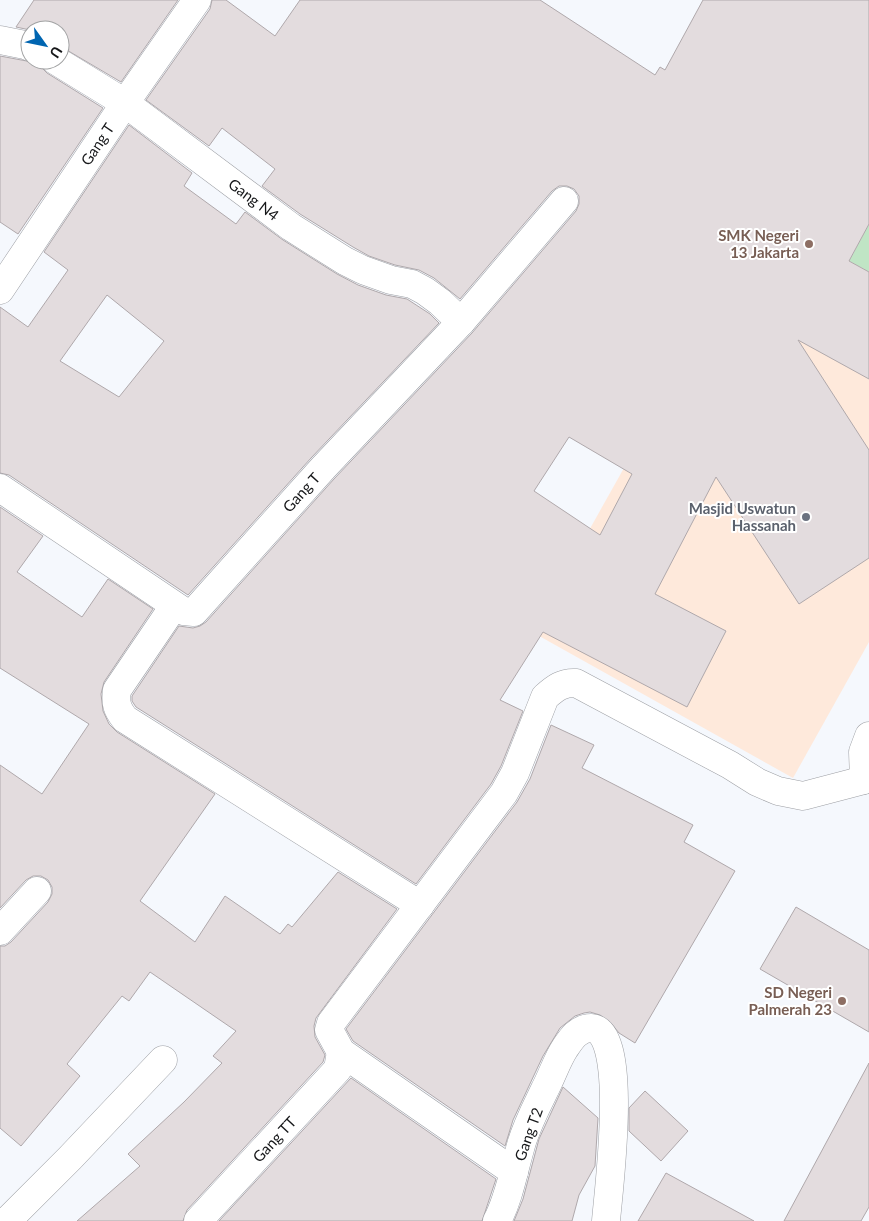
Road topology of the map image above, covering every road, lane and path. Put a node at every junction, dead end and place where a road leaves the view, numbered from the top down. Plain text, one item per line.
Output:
1 (197, 0) edge
2 (0, 40) edge
3 (20, 44) edge
4 (70, 69) edge
5 (125, 102) junction
6 (564, 201) dead end
7 (0, 290) edge
8 (461, 322) junction
9 (0, 488) edge
10 (174, 606) junction
11 (869, 736) edge
12 (867, 782) edge
13 (37, 891) dead end
14 (420, 905) junction
15 (0, 931) edge
16 (341, 1052) junction
17 (163, 1060) dead end
18 (514, 1172) junction
19 (7, 1221) edge
20 (198, 1221) edge
21 (497, 1221) edge
22 (606, 1221) edge

1 - 5 street, Gang T
2 - 3 street
4 - 5 street, Gang N4
5 - 7 street, Gang T
5 - 8 street, Gang N4
6 - 8 street, Gang T
8 - 10 street, Gang T
9 - 10 street, Gang T
10 - 14 street
11 - 12 street
12 - 14 street
13 - 15 street
14 - 16 street
16 - 18 street
16 - 20 street, Gang TT
17 - 19 street
18 - 21 street, Gang T2
18 - 22 street, Gang T2

